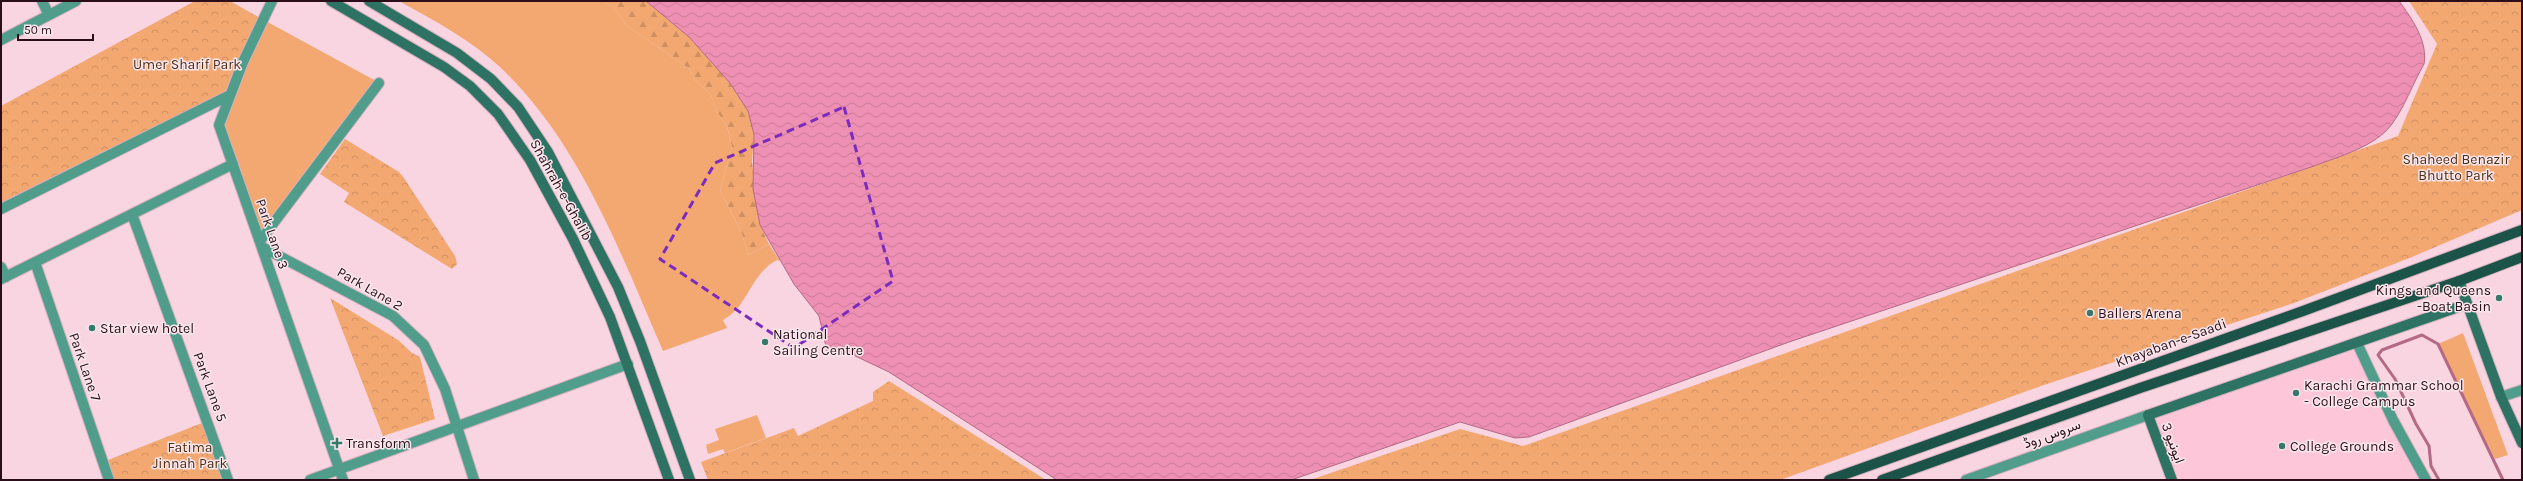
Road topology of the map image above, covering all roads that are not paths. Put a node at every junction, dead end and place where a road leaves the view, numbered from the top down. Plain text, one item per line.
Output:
1 (42, 1) edge
2 (76, 1) edge
3 (272, 1) edge
4 (331, 1) edge
5 (369, 1) edge
6 (49, 15) junction
7 (1, 40) edge
8 (379, 83) dead end
9 (230, 95) junction
10 (233, 164) junction
11 (1, 209) edge
12 (132, 214) junction
13 (2522, 230) edge
14 (261, 244) junction
15 (2522, 257) edge
16 (35, 262) junction
17 (1, 267) edge
18 (4, 278) edge
19 (2459, 281) junction
20 (2467, 304) junction
21 (627, 308) junction
22 (609, 313) junction
23 (635, 328) junction
24 (618, 336) junction
25 (2357, 343) junction
26 (628, 364) junction
27 (2522, 390) edge
28 (2501, 397) junction
29 (2148, 415) junction
30 (456, 427) junction
31 (2522, 443) edge
32 (339, 469) junction
33 (109, 480) edge
34 (228, 480) edge
35 (310, 480) edge
36 (343, 480) edge
37 (474, 480) edge
38 (669, 480) edge
39 (690, 480) edge
40 (1829, 480) edge
41 (1882, 480) edge
42 (1966, 480) edge
43 (2172, 480) edge
44 (2426, 480) edge

1 - 6 street
2 - 6 street
3 - 9 street, Park Lane 3
4 - 22 main road, Shahrah-e-Ghalib
5 - 21 main road, Shahrah-e-Ghalib
6 - 7 street
8 - 14 street
9 - 10 street, Park Lane 3
9 - 11 street
10 - 12 street
10 - 14 street, Park Lane 3
12 - 16 street
12 - 34 street, Park Lane 5
13 - 40 main road, Khayaban-e-Saadi
14 - 30 street, Park Lane 2
14 - 32 street, Park Lane 3
15 - 19 main road
16 - 18 street
16 - 33 street, Park Lane 7
17 - 18 street
19 - 20 main road
19 - 41 main road
20 - 25 main road
20 - 28 main road
21 - 22 main road
21 - 23 main road, Shahrah-e-Ghalib
22 - 24 main road, Shahrah-e-Ghalib
23 - 24 main road
23 - 39 main road
24 - 26 main road, Shahrah-e-Ghalib
25 - 29 main road
25 - 44 street
26 - 30 street
26 - 38 main road
27 - 28 street
28 - 31 main road
29 - 42 street, سروس روڈ
29 - 43 main road, ایونیو 3
30 - 32 street
30 - 37 street, Park Lane 2
32 - 35 street
32 - 36 street, Park Lane 3

